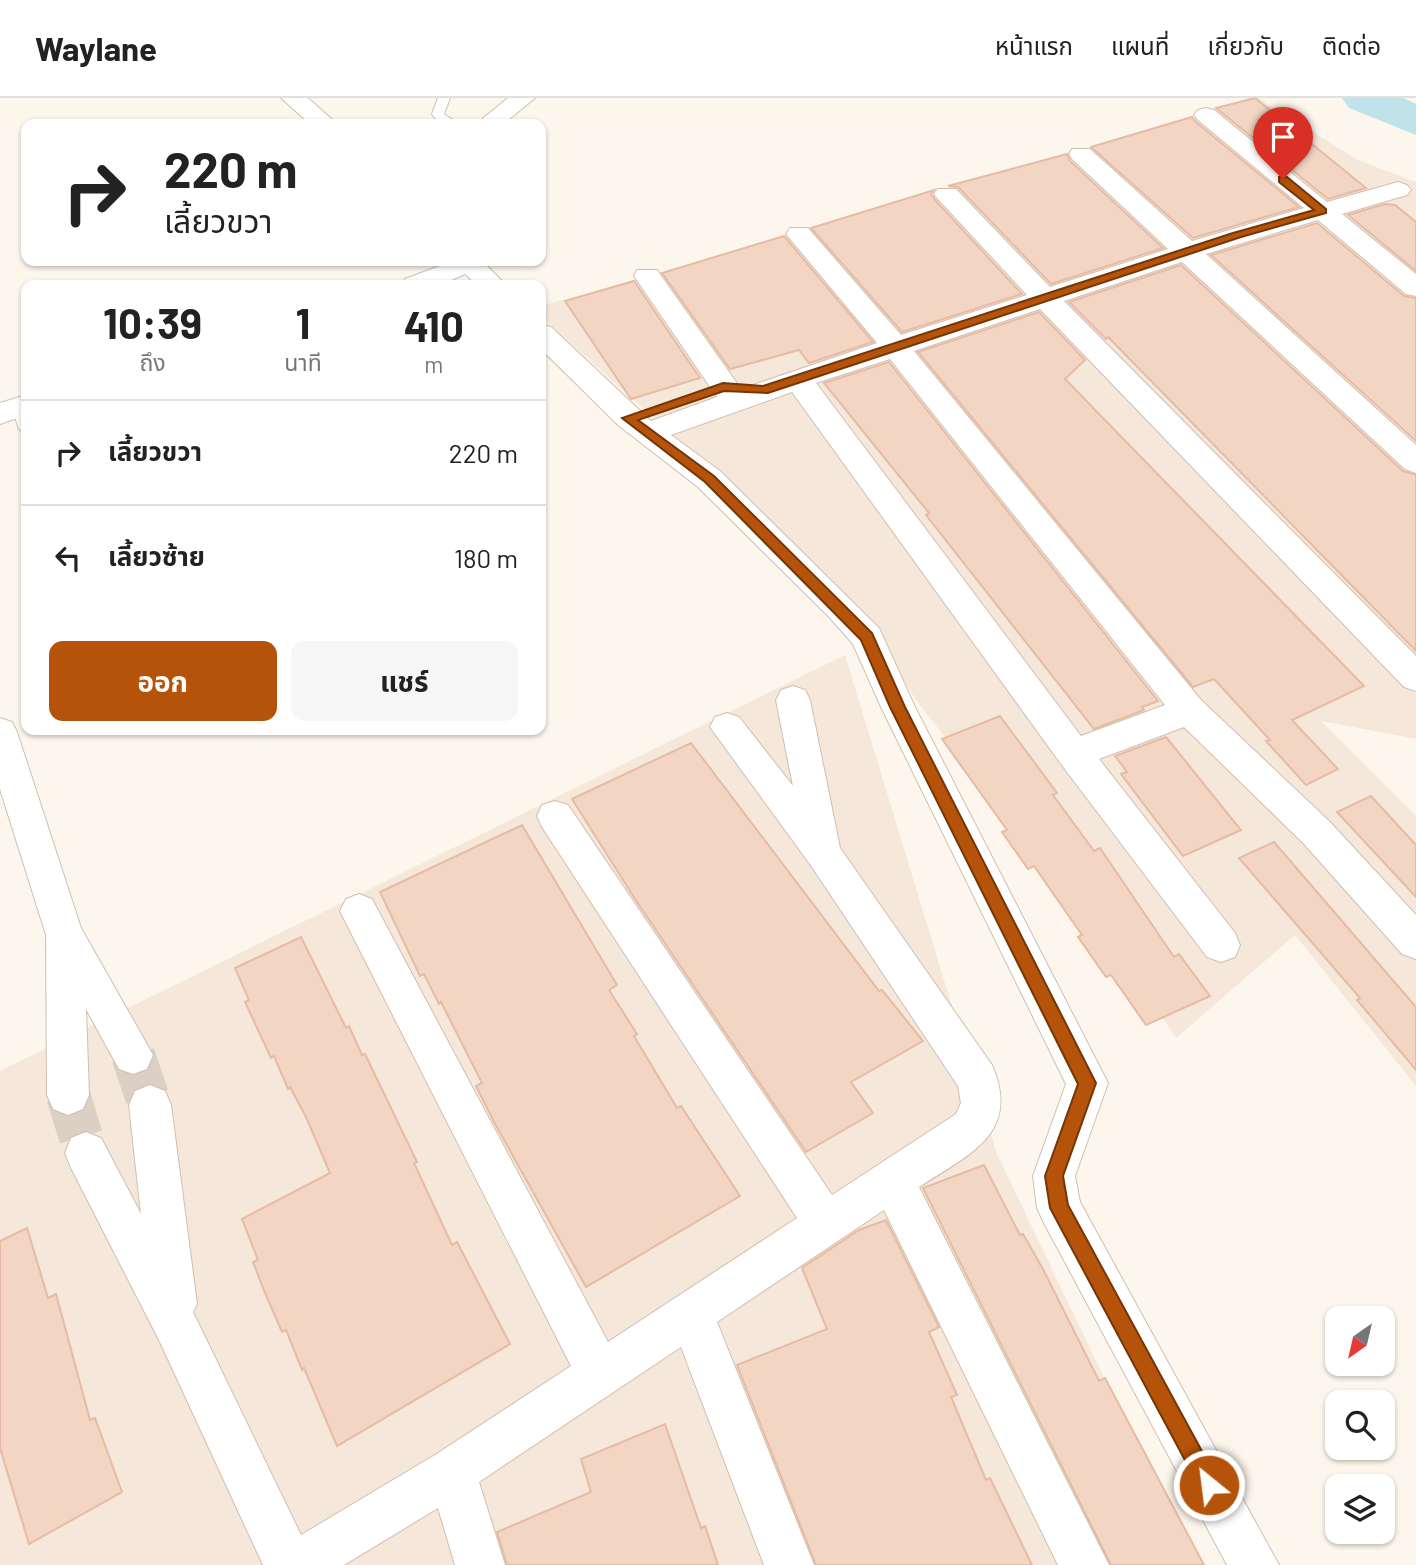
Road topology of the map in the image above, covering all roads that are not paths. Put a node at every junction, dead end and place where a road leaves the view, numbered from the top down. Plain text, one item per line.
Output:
1 (293, 98) edge
2 (444, 98) edge
3 (523, 98) edge
4 (1206, 115) dead end
5 (319, 119) edge
6 (440, 119) edge
7 (495, 119) edge
8 (1081, 154) dead end
9 (1398, 190) dead end
10 (947, 194) dead end
11 (1322, 211) junction
12 (799, 234) dead end
13 (1188, 252) junction
14 (457, 266) edge
15 (472, 266) edge
16 (646, 276) dead end
17 (428, 280) edge
18 (487, 280) edge
19 (1416, 288) edge
20 (1045, 298) junction
21 (546, 338) edge
22 (896, 347) junction
23 (798, 379) junction
24 (729, 395) junction
25 (639, 425) junction
26 (1416, 462) edge
27 (1416, 678) edge
28 (793, 699) dead end
29 (1189, 710) junction
30 (727, 727) dead end
31 (0, 732) edge
32 (1074, 754) junction
33 (555, 816) dead end
34 (825, 856) junction
35 (359, 911) dead end
36 (64, 933) junction
37 (1416, 942) edge
38 (1220, 945) dead end
39 (133, 1055) tunnel mouth
40 (68, 1095) tunnel mouth
41 (150, 1105) tunnel mouth
42 (86, 1153) tunnel mouth
43 (892, 1180) junction
44 (826, 1224) junction
45 (691, 1313) junction
46 (176, 1326) junction
47 (600, 1374) junction
48 (452, 1472) junction
49 (289, 1565) edge
50 (298, 1565) edge
51 (480, 1565) edge
52 (789, 1565) edge
53 (1084, 1565) edge
54 (1254, 1565) edge

1 - 5 street
2 - 6 lane
3 - 7 street
4 - 11 street
8 - 13 street
9 - 11 street
10 - 20 street
11 - 13 street
11 - 19 street
12 - 22 street
13 - 20 street
13 - 26 street
14 - 17 street
15 - 18 street
16 - 24 street
20 - 22 street
20 - 27 street
21 - 25 street
22 - 23 street
22 - 29 street
23 - 24 street
23 - 32 street
24 - 25 street
25 - 54 street
28 - 34 street
29 - 32 street
29 - 37 street
30 - 34 street
31 - 36 street
32 - 38 street
33 - 44 street
34 - 43 street
35 - 47 street
36 - 39 street
36 - 40 street
41 - 46 street
42 - 46 street
43 - 44 street
43 - 53 street
44 - 45 street
45 - 47 street
45 - 52 street
46 - 49 street
47 - 48 street
48 - 50 street
48 - 51 street

